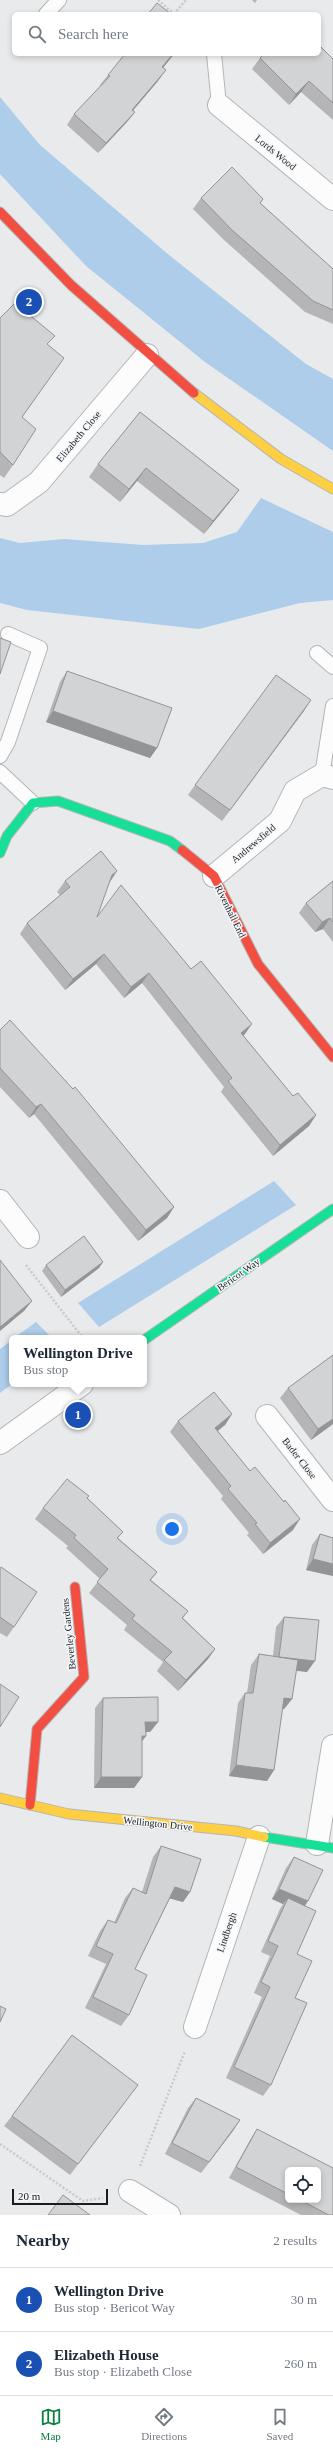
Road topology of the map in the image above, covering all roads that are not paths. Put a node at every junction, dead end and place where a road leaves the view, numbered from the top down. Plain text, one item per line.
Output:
1 (59, 0) edge
2 (48, 12) edge
3 (214, 56) edge
4 (219, 105) joint
5 (333, 199) edge
6 (0, 212) edge
7 (148, 355) junction
8 (333, 490) edge
9 (0, 504) edge
10 (8, 634) dead end
11 (317, 653) dead end
12 (333, 666) edge
13 (333, 706) edge
14 (0, 756) edge
15 (0, 772) edge
16 (328, 777) edge
17 (33, 804) junction
18 (0, 852) edge
19 (214, 876) junction
20 (333, 1057) edge
21 (0, 1201) edge
22 (333, 1209) edge
23 (28, 1237) road end
24 (147, 1338) edge
25 (78, 1387) edge
26 (267, 1416) dead end
27 (0, 1443) edge
28 (333, 1500) edge
29 (75, 1587) dead end
30 (333, 1746) edge
31 (0, 1798) edge
32 (30, 1805) junction
33 (259, 1838) junction
34 (325, 1846) edge
35 (195, 2027) road end
36 (132, 2192) road end
37 (168, 2215) edge

1 - 2 lane
3 - 4 lane
4 - 5 street, Lords Wood
6 - 7 street
7 - 8 street
7 - 9 street, Elizabeth Close
10 - 14 lane
11 - 12 lane
13 - 16 lane, Andrewsfield
15 - 17 lane
16 - 19 street, Andrewsfield
17 - 18 street
17 - 19 street, Rivenhall End
19 - 20 street, Rivenhall End
21 - 23 street
22 - 24 street, Bericot Way
25 - 27 street
26 - 28 street, Bader Close
29 - 32 street, Beverley Gardens
30 - 34 street, Wellington Drive
31 - 32 street, Wellington Drive
32 - 33 street, Wellington Drive
33 - 34 street, Wellington Drive
33 - 35 street, Lindbergh
36 - 37 street

